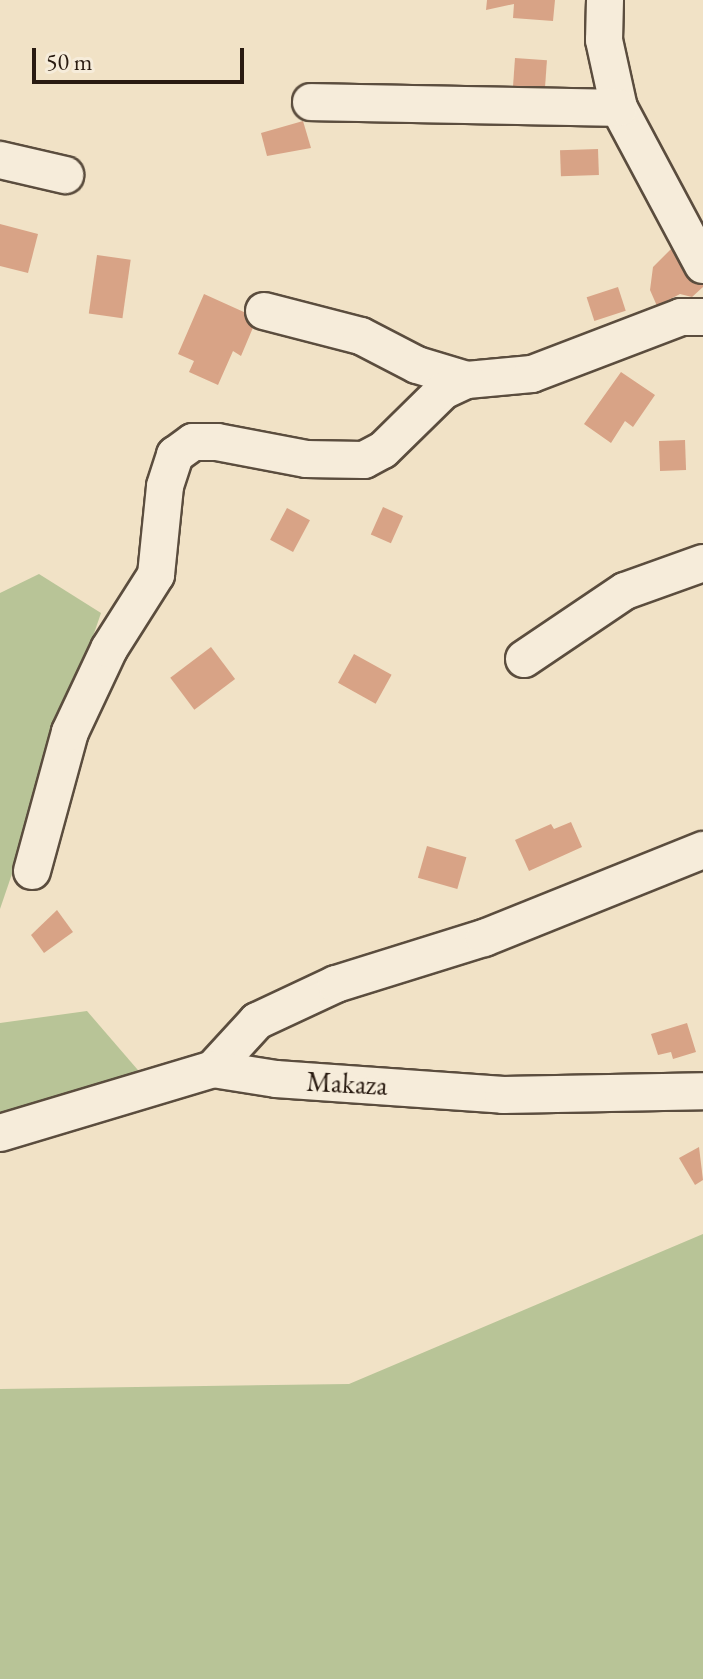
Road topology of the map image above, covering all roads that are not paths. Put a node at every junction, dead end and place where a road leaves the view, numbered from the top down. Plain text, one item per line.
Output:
1 (605, 0) edge
2 (311, 102) dead end
3 (619, 108) junction
4 (0, 160) edge
5 (65, 175) dead end
6 (703, 265) edge
7 (264, 311) dead end
8 (703, 317) edge
9 (467, 380) junction
10 (703, 563) edge
11 (524, 659) dead end
12 (703, 850) edge
13 (32, 871) dead end
14 (213, 1069) junction
15 (703, 1091) edge
16 (0, 1133) edge

1 - 3 street
2 - 3 street
3 - 6 street
4 - 5 street
7 - 9 street
8 - 9 street
9 - 13 street
10 - 11 street
12 - 14 street
14 - 15 street, Makaza
14 - 16 street, Makaza

